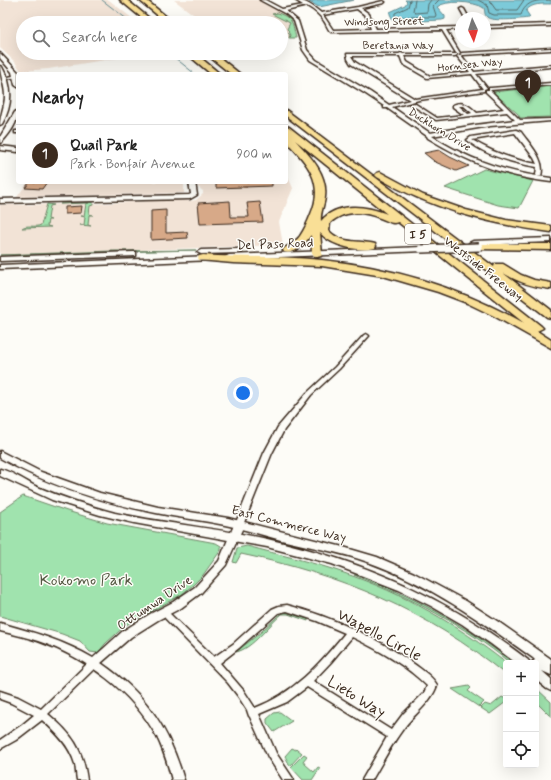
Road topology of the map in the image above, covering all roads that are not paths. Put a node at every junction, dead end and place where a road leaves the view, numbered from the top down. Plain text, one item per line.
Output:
1 (118, 0) edge
2 (123, 0) edge
3 (142, 0) edge
4 (148, 0) edge
5 (262, 0) edge
6 (297, 0) edge
7 (383, 2) dead end
8 (308, 5) junction
9 (153, 8) junction
10 (358, 8) junction
11 (462, 9) dead end
12 (283, 10) junction
13 (464, 12) edge
14 (321, 14) junction
15 (141, 16) edge
16 (143, 16) edge
17 (163, 16) edge
18 (551, 25) edge
19 (491, 27) edge
20 (443, 28) junction
21 (455, 28) edge
22 (374, 30) junction
23 (551, 49) edge
24 (400, 54) junction
25 (459, 54) junction
26 (0, 55) edge
27 (199, 60) edge
28 (218, 60) edge
29 (551, 66) edge
30 (0, 68) edge
31 (214, 72) edge
32 (233, 72) edge
33 (471, 72) junction
34 (16, 74) edge
35 (16, 77) edge
36 (5, 78) junction
37 (551, 84) edge
38 (486, 90) junction
39 (413, 102) junction
40 (386, 107) junction
41 (508, 110) junction
42 (288, 113) edge
43 (475, 113) junction
44 (466, 114) junction
45 (16, 116) edge
46 (518, 120) junction
47 (551, 120) edge
48 (0, 123) edge
49 (477, 124) junction
50 (309, 128) junction
51 (288, 131) edge
52 (489, 134) junction
53 (430, 135) junction
54 (288, 138) edge
55 (0, 141) edge
56 (0, 148) edge
57 (16, 150) edge
58 (540, 166) junction
59 (539, 175) dead end
60 (551, 180) edge
61 (192, 184) edge
62 (0, 201) edge
63 (317, 212) junction
64 (438, 228) junction
65 (551, 229) edge
66 (424, 239) junction
67 (551, 240) edge
68 (476, 245) junction
69 (371, 246) junction
70 (551, 246) edge
71 (418, 247) junction
72 (288, 250) junction
73 (316, 251) junction
74 (203, 258) junction
75 (0, 259) edge
76 (0, 267) edge
77 (551, 286) edge
78 (551, 315) edge
79 (366, 336) dead end
80 (551, 339) edge
81 (551, 345) edge
82 (0, 454) edge
83 (0, 472) edge
84 (239, 525) junction
85 (234, 536) junction
86 (163, 612) junction
87 (0, 627) edge
88 (350, 633) junction
89 (521, 660) edge
90 (214, 662) junction
91 (94, 663) junction
92 (539, 665) edge
93 (551, 666) edge
94 (551, 670) edge
95 (539, 676) edge
96 (306, 681) junction
97 (551, 686) edge
98 (0, 695) edge
99 (252, 713) junction
100 (40, 715) junction
101 (393, 736) junction
102 (0, 745) edge
103 (82, 780) edge
104 (178, 780) edge
105 (289, 780) edge
106 (367, 780) edge

1 - 15 highway
2 - 16 highway
3 - 9 highway
4 - 9 highway
5 - 12 street, Duckhorn Drive
6 - 8 street, Windsong Street
7 - 10 street
8 - 12 street
8 - 14 street, Windsong Street
9 - 17 highway
10 - 14 street
10 - 22 street
11 - 13 street
12 - 40 street, Duckhorn Drive
14 - 22 street, Windsong Street
18 - 19 street
20 - 21 street, Windsong Street
20 - 22 street, Windsong Street
20 - 25 street
23 - 25 street, Beretania Way
24 - 25 street, Beretania Way
24 - 33 street, Hornsea Way
24 - 39 street, Beretania Way
25 - 33 street
26 - 34 main road
27 - 31 highway
28 - 32 highway
29 - 33 street, Hornsea Way
30 - 36 main road
33 - 38 street
35 - 36 street
36 - 48 main road
37 - 38 street
38 - 39 street
38 - 41 street
39 - 40 street
39 - 44 street
40 - 53 street, Duckhorn Drive
41 - 43 street
41 - 46 street
42 - 50 highway, Westside Freeway / I 5
43 - 44 street
43 - 44 street
45 - 55 main road
46 - 47 street
46 - 49 street
49 - 52 street
49 - 53 street
50 - 64 highway, Westside Freeway / I 5
50 - 65 highway
51 - 66 highway, Westside Freeway / I 5
52 - 58 street
52 - 58 street
53 - 60 street, Duckhorn Drive
54 - 63 highway
56 - 57 street
58 - 59 street
61 - 62 street
63 - 72 highway
63 - 73 highway
64 - 77 highway
64 - 78 highway, Westside Freeway / I 5
66 - 69 highway
66 - 80 highway, Westside Freeway / I 5
67 - 68 main road, Del Paso Road
68 - 70 highway
68 - 71 main road, Del Paso Road, bridge
69 - 71 main road, Del Paso Road
69 - 73 main road, Del Paso Road
71 - 73 main road, Del Paso Road
72 - 73 main road, Del Paso Road
72 - 75 main road, Del Paso Road
73 - 74 main road, Del Paso Road
74 - 76 main road, Del Paso Road
74 - 81 highway
79 - 84 street, Ottumwa Drive
82 - 84 main road, East Commerce Way
83 - 85 main road, East Commerce Way
84 - 85 street, Ottumwa Drive
84 - 93 main road, East Commerce Way
85 - 86 street, Ottumwa Drive
85 - 89 main road, East Commerce Way
86 - 90 street
86 - 91 street, Ottumwa Drive
87 - 91 street
88 - 90 street, Wapello Circle
88 - 96 street
88 - 101 street, Wapello Circle
90 - 99 street
91 - 100 street, Ottumwa Drive
91 - 104 street
92 - 94 main road
95 - 97 main road
96 - 99 street
96 - 101 street, Lieto Way
98 - 100 street
99 - 105 street
100 - 102 street, Ottumwa Drive
100 - 103 street
101 - 106 street, Wapello Circle

